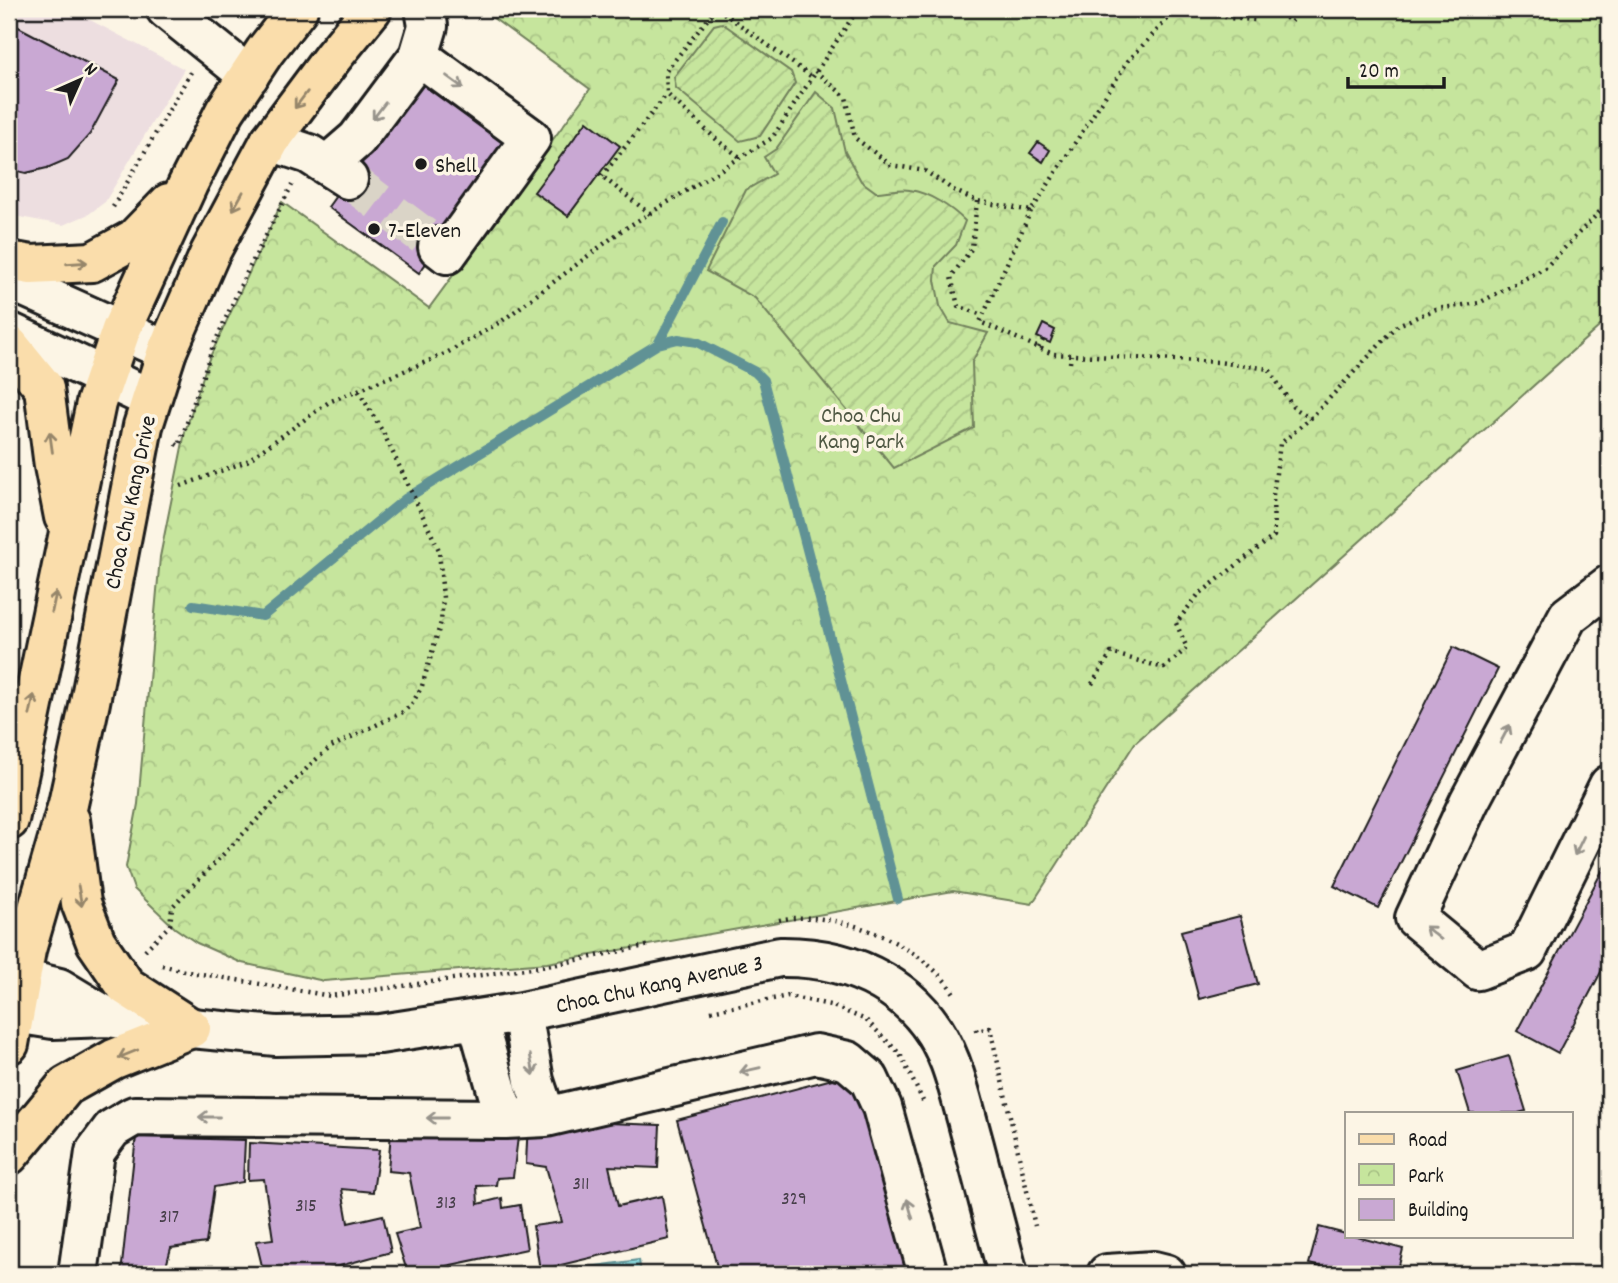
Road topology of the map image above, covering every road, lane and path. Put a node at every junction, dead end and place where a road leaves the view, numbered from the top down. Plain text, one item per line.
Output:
1 (166, 9) edge
2 (298, 9) edge
3 (372, 9) edge
4 (425, 9) edge
5 (717, 9) edge
6 (858, 9) edge
7 (1177, 9) edge
8 (1213, 9) edge
9 (1275, 9) edge
10 (1303, 9) edge
11 (1255, 20) dead end
12 (209, 45) junction
13 (419, 56) junction
14 (816, 71) junction
15 (249, 76) junction
16 (812, 77) junction
17 (667, 94) junction
18 (270, 141) junction
19 (740, 157) junction
20 (328, 166) junction
21 (188, 184) junction
22 (977, 201) junction
23 (1609, 202) edge
24 (1031, 211) junction
25 (110, 214) dead end
26 (650, 214) junction
27 (438, 247) dead end
28 (9, 261) edge
29 (9, 280) edge
30 (982, 315) junction
31 (121, 330) junction
32 (9, 332) edge
33 (1043, 340) dead end
34 (9, 345) edge
35 (1040, 348) junction
36 (167, 351) junction
37 (1071, 355) junction
38 (1070, 363) dead end
39 (105, 378) junction
40 (358, 390) junction
41 (151, 399) junction
42 (1311, 418) junction
43 (179, 446) dead end
44 (181, 486) dead end
45 (68, 533) junction
46 (1609, 585) edge
47 (1092, 684) dead end
48 (1609, 785) edge
49 (68, 804) junction
50 (9, 820) edge
51 (144, 950) dead end
52 (12, 1005) edge
53 (522, 1012) junction
54 (477, 1019) junction
55 (191, 1028) junction
56 (546, 1117) junction
57 (505, 1119) junction
58 (9, 1156) edge
59 (78, 1274) edge
60 (928, 1274) edge
61 (1008, 1274) edge
62 (1107, 1274) edge
63 (1166, 1274) edge

1 - 12 street
2 - 15 main road
3 -> 18 main road, Choa Chu Kang Drive
4 - 13 street
5 - 16 path
5 - 17 path
6 - 14 path
7 - 24 path
8 - 11 path
9 - 10 path
12 - 15 street
12 - 25 path
13 -> 20 street
13 -> 27 street
14 - 16 path
14 - 22 path
15 - 21 main road
16 - 19 path
17 - 19 path
17 - 26 path
18 - 20 street
18 -> 36 main road, Choa Chu Kang Drive
19 - 26 path
20 - 43 path
28 -> 21 main road
21 - 31 main road
22 - 24 path
22 - 30 path
23 - 42 path
24 - 30 path
26 - 40 path
29 - 31 street
30 - 35 path
31 - 36 street
31 - 39 main road
32 - 39 street
33 - 35 path
45 -> 34 main road
35 - 37 path
36 - 41 main road, Choa Chu Kang Drive
37 - 38 path
37 - 42 path
39 - 41 street
39 - 45 main road
40 - 44 path
40 - 51 path
41 - 49 main road, Choa Chu Kang Drive
42 - 47 path
50 -> 45 main road
48 -> 46 street
49 - 52 main road, Choa Chu Kang Drive
49 -> 55 main road
52 - 55 street, Choa Chu Kang Avenue 3
53 - 54 street, Choa Chu Kang Avenue 3
53 -> 56 street
53 - 61 street, Choa Chu Kang Avenue 3
54 - 55 street, Choa Chu Kang Avenue 3
54 - 57 street
55 -> 58 main road
56 - 57 street
60 -> 56 street
57 -> 59 street
62 - 63 street

